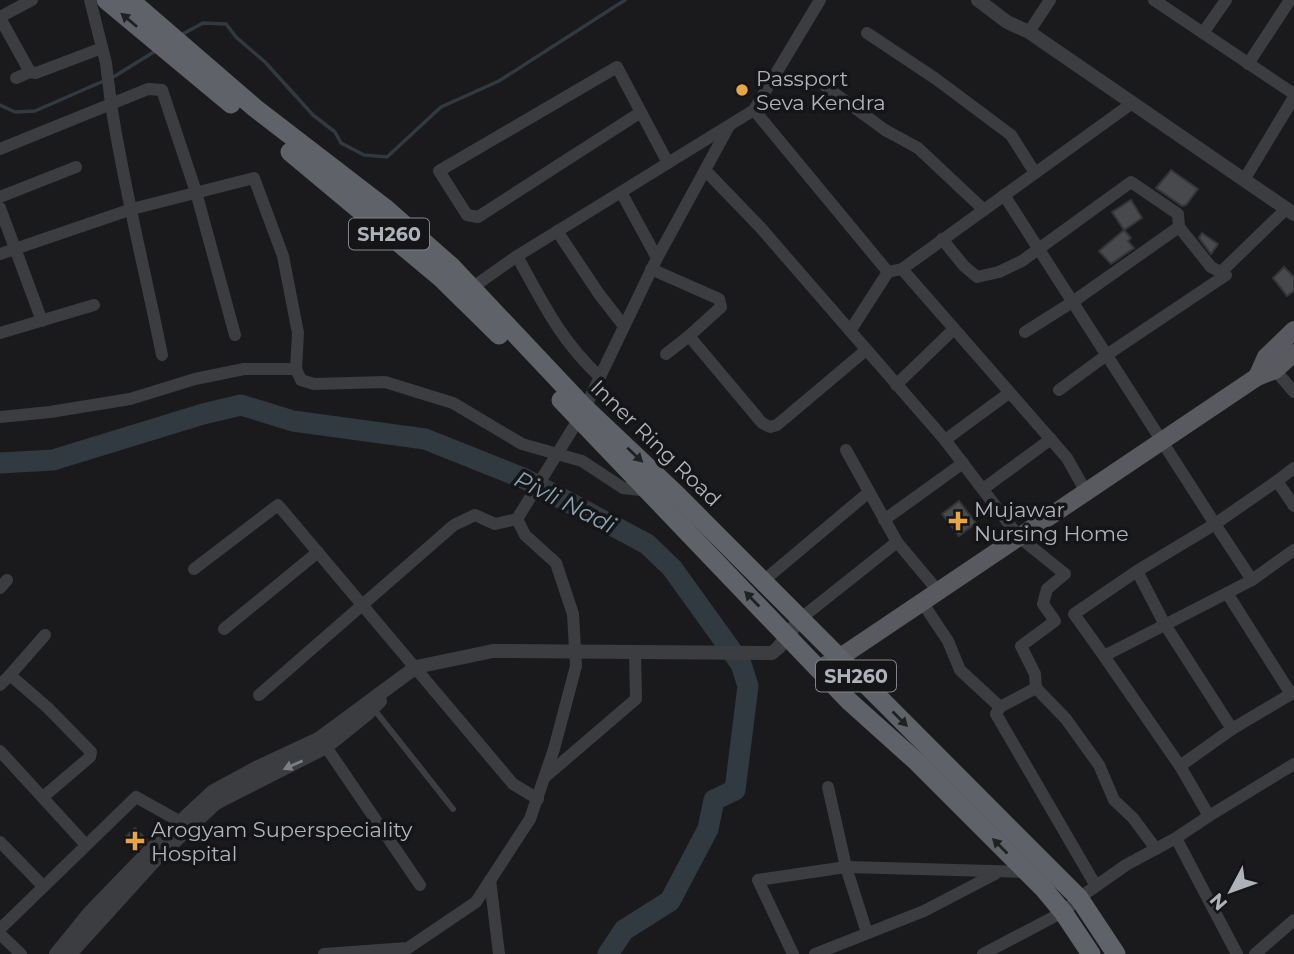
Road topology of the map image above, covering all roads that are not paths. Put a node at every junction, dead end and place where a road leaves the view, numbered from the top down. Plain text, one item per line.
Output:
1 (32, 0) edge
2 (90, 0) edge
3 (106, 0) edge
4 (130, 0) edge
5 (820, 0) edge
6 (978, 0) edge
7 (1050, 0) edge
8 (1154, 0) edge
9 (1226, 0) edge
10 (1290, 0) edge
11 (0, 18) edge
12 (1007, 22) junction
13 (1029, 32) junction
14 (867, 33) dead end
15 (1203, 33) junction
16 (166, 37) junction
17 (102, 48) junction
18 (1248, 64) junction
19 (30, 72) junction
20 (16, 78) dead end
21 (826, 87) dead end
22 (1294, 96) edge
23 (111, 104) junction
24 (1128, 106) junction
25 (754, 110) junction
26 (641, 112) junction
27 (729, 125) junction
28 (0, 149) edge
29 (668, 163) junction
30 (76, 167) dead end
31 (705, 170) junction
32 (1035, 173) junction
33 (1244, 180) junction
34 (195, 192) junction
35 (621, 192) junction
36 (1004, 195) junction
37 (0, 197) edge
38 (0, 208) edge
39 (132, 209) junction
40 (984, 210) junction
41 (1287, 213) edge
42 (1294, 224) edge
43 (1179, 228) junction
44 (557, 231) junction
45 (942, 239) junction
46 (1039, 248) junction
47 (15, 249) junction
48 (0, 254) edge
49 (517, 256) junction
50 (654, 264) junction
51 (902, 268) junction
52 (888, 272) junction
53 (1221, 272) junction
54 (466, 292) junction
55 (1074, 301) junction
56 (94, 305) dead end
57 (42, 321) junction
58 (625, 326) junction
59 (954, 328) junction
60 (1294, 330) edge
61 (850, 331) junction
62 (1025, 332) dead end
63 (0, 333) edge
64 (235, 335) dead end
65 (689, 336) junction
66 (866, 350) junction
67 (1294, 353) edge
68 (666, 354) dead end
69 (1108, 354) junction
70 (162, 355) dead end
71 (296, 369) junction
72 (1275, 370) junction
73 (600, 377) junction
74 (1257, 377) junction
75 (896, 385) junction
76 (1059, 390) dead end
77 (1294, 392) edge
78 (1009, 393) junction
79 (581, 414) junction
80 (0, 417) edge
81 (1051, 439) junction
82 (945, 440) junction
83 (1161, 441) junction
84 (846, 450) dead end
85 (554, 456) junction
86 (963, 463) junction
87 (1294, 468) edge
88 (1276, 481) junction
89 (983, 489) junction
90 (649, 491) junction
91 (869, 492) junction
92 (1086, 492) junction
93 (1294, 506) edge
94 (517, 519) junction
95 (884, 520) junction
96 (1215, 523) junction
97 (1019, 537) junction
98 (897, 542) junction
99 (1294, 550) edge
100 (318, 552) junction
101 (194, 569) dead end
102 (1137, 571) junction
103 (1252, 579) junction
104 (762, 582) junction
105 (938, 592) junction
106 (1227, 593) junction
107 (922, 602) junction
108 (362, 606) junction
109 (1074, 614) junction
110 (800, 620) junction
111 (1055, 621) junction
112 (1164, 624) junction
113 (224, 629) dead end
114 (44, 635) dead end
115 (787, 635) junction
116 (575, 650) junction
117 (635, 651) junction
118 (1104, 656) junction
119 (839, 658) junction
120 (416, 667) junction
121 (819, 669) junction
122 (10, 675) junction
123 (0, 685) edge
124 (1036, 688) junction
125 (1292, 693) edge
126 (259, 695) dead end
127 (370, 705) junction
128 (1000, 707) junction
129 (1232, 729) junction
130 (323, 742) junction
131 (0, 751) edge
132 (1294, 764) edge
133 (1180, 766) junction
134 (545, 777) junction
135 (828, 787) dead end
136 (43, 797) junction
137 (538, 799) junction
138 (453, 809) dead end
139 (1209, 816) junction
140 (179, 821) junction
141 (1176, 838) junction
142 (0, 842) edge
143 (86, 845) junction
144 (1156, 849) junction
145 (846, 867) junction
146 (999, 872) junction
147 (1027, 872) junction
148 (490, 880) junction
149 (420, 885) dead end
150 (43, 886) junction
151 (1096, 886) junction
152 (1079, 898) junction
153 (1063, 912) junction
154 (1294, 920) edge
155 (0, 929) edge
156 (867, 933) junction
157 (0, 934) edge
158 (410, 951) edge
159 (986, 953) edge
160 (21, 954) edge
161 (56, 954) edge
162 (70, 954) edge
163 (324, 954) edge
164 (499, 954) edge
165 (793, 954) edge
166 (816, 954) edge
167 (1091, 954) edge
168 (1116, 954) edge
169 (1237, 954) edge
170 (1255, 954) edge

1 - 11 street
2 - 17 street
16 -> 3 highway, Inner Ring Road / SH260
4 - 16 highway, Inner Ring Road / SH260
5 - 25 street
6 - 12 street
7 - 13 street
8 - 15 street
9 - 15 street
10 - 18 street
11 - 19 street
12 - 13 street
12 - 24 street
13 - 24 street
14 - 32 street
15 - 18 street
16 - 54 highway, Inner Ring Road / SH260
16 - 54 highway, Inner Ring Road / SH260
17 - 19 street
17 - 23 street
18 - 22 street
19 - 20 street
21 - 40 street
22 - 33 street
23 - 28 street
23 - 34 street
23 - 39 street
24 - 32 street
24 - 33 street
24 - 41 street
25 - 27 street
25 - 52 street
26 - 26 street
26 - 29 street
27 - 29 street
27 - 31 street
29 - 35 street
30 - 37 street
31 - 50 street
31 - 61 street
32 - 36 street
33 - 41 street
34 - 39 street
34 - 64 street
34 - 71 street
35 - 44 street
35 - 50 street
36 - 40 street
36 - 46 street
38 - 47 street
39 - 47 street
39 - 70 street
40 - 45 street
41 - 42 street
41 - 53 street
43 - 46 street
43 - 53 street
43 - 55 street
44 - 49 street
44 - 58 street
45 - 46 street
45 - 51 street
46 - 55 street
47 - 48 street
47 - 57 street
49 - 54 street
49 - 73 street
50 - 58 street
50 - 65 street
51 - 52 street
51 - 59 street
52 - 61 street
53 - 69 street
54 - 79 highway, Inner Ring Road / SH260
55 - 62 street
55 - 69 street
56 - 57 street
57 - 63 street
58 - 73 street
59 - 75 street
59 - 78 street
60 - 74 main road
61 - 66 street
65 - 66 street
65 - 68 street
66 - 75 street
67 - 72 main road
69 - 76 street
69 - 83 street
71 - 80 street
71 - 85 street
72 - 74 main road
72 - 77 street
73 - 79 street
74 - 83 main road
75 - 82 street
78 - 81 street
78 - 82 street
79 - 85 street
79 - 90 highway, Inner Ring Road / SH260
79 -> 104 highway, Inner Ring Road / SH260
81 - 89 street
81 - 92 street
82 - 86 street
83 - 92 main road
83 - 96 street
84 - 91 street
85 - 90 street
85 - 94 street
86 - 89 street
86 - 95 street
87 - 88 street
88 - 93 street
88 - 96 street
89 - 97 street
115 -> 90 highway, Inner Ring Road / SH260
91 - 95 street
91 - 104 street
92 - 97 main road
94 - 108 street
94 - 116 street
95 - 98 street
96 - 102 street
96 - 103 street
97 - 105 main road
97 - 111 street
98 - 105 street
98 - 110 street
99 - 103 street
100 - 101 street
100 - 108 street
100 - 113 street
102 - 109 street
102 - 112 street
103 - 106 street
104 - 110 highway, Inner Ring Road / SH260
105 - 107 main road
106 - 112 street
106 - 125 street
107 - 119 main road
107 - 128 street
108 - 120 street
108 - 126 street
109 - 111 street
109 - 118 street
110 - 115 street
110 - 119 highway, Inner Ring Road / SH260
111 - 124 street
112 - 118 street
112 - 129 street
114 - 122 street
115 - 117 street
115 - 121 highway, Inner Ring Road / SH260
116 - 117 street
116 - 120 street
116 - 134 street
117 - 134 street
118 - 133 street
119 - 121 main road
119 -> 152 highway, Inner Ring Road / SH260
120 - 127 street
120 - 137 street
147 -> 121 highway, Inner Ring Road / SH260
122 - 123 street
122 - 136 street
124 - 128 street
124 - 144 street
125 - 129 street
127 - 130 street
127 - 138 lane
128 - 151 street
129 - 133 street
130 - 140 street
130 - 149 street
130 -> 162 street
131 - 136 street
132 - 139 street
133 - 139 street
134 - 137 street
135 - 145 street
136 - 143 street
137 - 148 street
139 - 141 street
140 - 143 street
140 - 161 street
141 - 144 street
141 - 169 street
142 - 150 street
143 - 150 street
144 - 151 street
145 - 146 street
145 - 156 street
145 - 165 street
146 - 147 street
146 - 156 street
147 - 153 highway, Inner Ring Road / SH260
148 - 158 street
148 - 164 street
150 - 155 street
151 - 152 street
152 - 153 street
152 - 168 highway, Inner Ring Road / SH260
153 - 159 street
153 - 167 highway, Inner Ring Road / SH260
154 - 170 street
156 - 166 street
157 - 160 street
158 - 163 street

